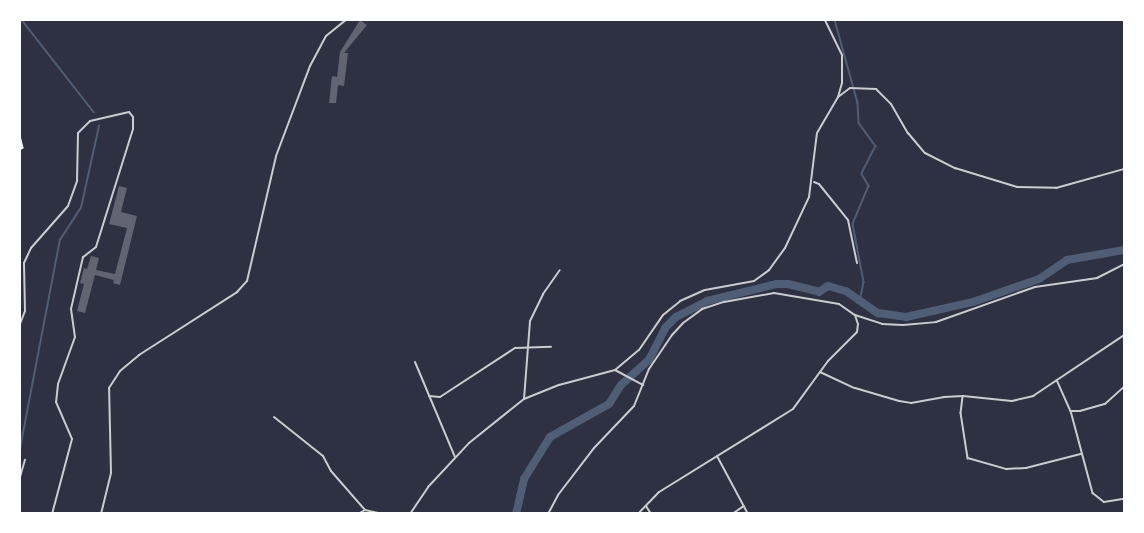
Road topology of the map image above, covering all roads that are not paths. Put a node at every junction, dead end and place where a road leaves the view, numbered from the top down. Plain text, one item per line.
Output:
1 (346, 20) edge
2 (825, 20) edge
3 (838, 97) junction
4 (1125, 169) edge
5 (813, 182) junction
6 (857, 263) dead end
7 (1125, 264) edge
8 (560, 270) dead end
9 (855, 315) junction
10 (20, 324) edge
11 (1125, 335) edge
12 (527, 346) junction
13 (550, 347) dead end
14 (415, 362) dead end
15 (615, 370) junction
16 (820, 372) junction
17 (1057, 379) junction
18 (643, 385) junction
19 (1125, 387) edge
20 (429, 396) junction
21 (963, 396) junction
22 (524, 399) junction
23 (1071, 411) junction
24 (274, 417) dead end
25 (1081, 454) junction
26 (717, 456) junction
27 (455, 457) junction
28 (25, 460) dead end
29 (20, 477) edge
30 (1125, 499) edge
31 (646, 505) junction
32 (744, 506) junction
33 (365, 510) junction
34 (52, 513) edge
35 (101, 513) edge
36 (358, 513) edge
37 (383, 513) edge
38 (410, 513) edge
39 (548, 513) edge
40 (638, 513) edge
41 (651, 513) edge
42 (732, 513) edge
43 (748, 513) edge

1 - 35 street
2 - 3 street
3 - 4 street
3 - 5 street
5 - 6 street
5 - 15 street
7 - 9 street
8 - 12 street
9 - 16 street
9 - 18 street
10 - 34 street
11 - 17 street
12 - 13 street
12 - 20 street
12 - 22 street
14 - 20 street
15 - 18 street
15 - 22 street
16 - 21 street
16 - 26 street
17 - 21 street
17 - 23 lane
18 - 39 street
19 - 23 lane
20 - 27 street
21 - 25 lane
22 - 27 street
23 - 25 lane
24 - 33 street
25 - 30 lane
26 - 31 street
26 - 32 street
27 - 38 street
28 - 29 street
31 - 40 street
31 - 41 street
32 - 42 street
32 - 43 street
33 - 36 street
33 - 37 street

